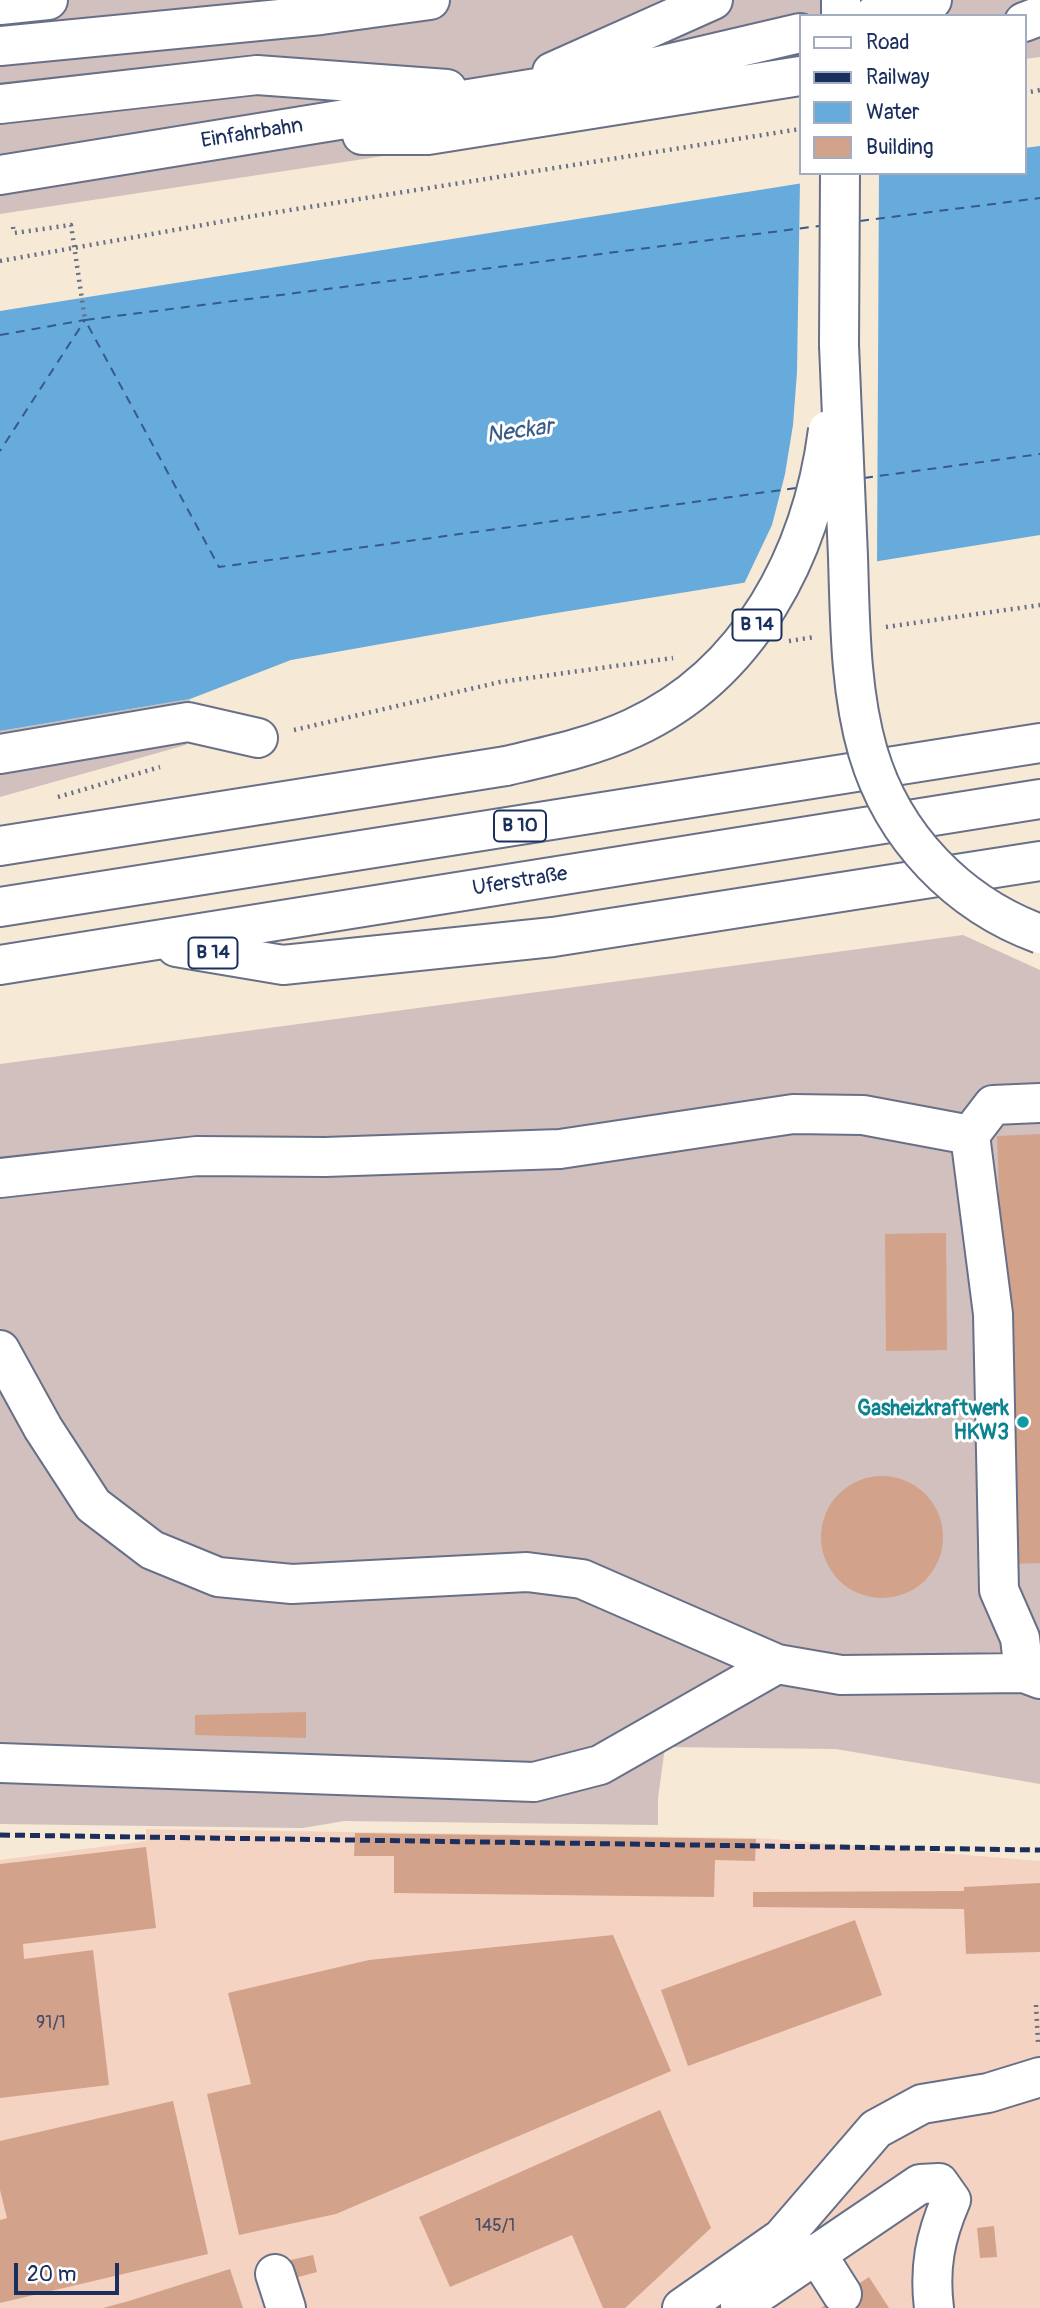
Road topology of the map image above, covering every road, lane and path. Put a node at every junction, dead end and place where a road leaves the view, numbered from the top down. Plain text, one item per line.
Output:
1 (48, 0) edge
2 (430, 0) edge
3 (713, 0) edge
4 (932, 0) edge
5 (0, 5) edge
6 (880, 14) edge
7 (799, 33) edge
8 (0, 46) edge
9 (799, 76) edge
10 (505, 93) junction
11 (0, 104) edge
12 (799, 130) edge
13 (241, 136) junction
14 (0, 175) edge
15 (840, 175) edge
16 (13, 227) dead end
17 (75, 249) junction
18 (0, 261) edge
19 (85, 320) dead end
20 (839, 345) junction
21 (1040, 605) edge
22 (874, 629) dead end
23 (818, 637) dead end
24 (777, 643) dead end
25 (680, 657) dead end
26 (258, 738) joint
27 (1040, 743) edge
28 (0, 754) edge
29 (168, 765) dead end
30 (52, 799) dead end
31 (1040, 799) edge
32 (0, 846) edge
33 (1040, 861) edge
34 (0, 907) edge
35 (1040, 934) edge
36 (143, 941) junction
37 (0, 965) edge
38 (1040, 1103) edge
39 (970, 1135) junction
40 (0, 1178) edge
41 (0, 1350) edge
42 (1031, 1651) edge
43 (777, 1664) junction
44 (0, 1763) edge
45 (1040, 2077) edge
46 (816, 2253) junction
47 (842, 2294) dead end
48 (740, 2306) edge
49 (681, 2308) edge
50 (934, 2308) edge

1 - 5 main road
2 - 8 main road
3 - 10 main road
4 - 6 main road
7 - 10 main road, Einfahrbahn
9 - 13 main road
10 - 11 main road, Einfahrbahn
10 - 13 main road, Einfahrbahn
12 - 17 path
13 - 14 main road, Einfahrbahn
15 - 20 main road, B 14
16 - 17 path
17 - 18 path
17 - 19 path
20 - 32 main road, B 14, bridge
20 - 35 main road, bridge
21 - 22 path
23 - 24 path
25 - 26 path
26 - 28 main road
27 - 34 main road, B 10
29 - 30 path
31 - 36 main road, Uferstraße
33 - 36 main road, B 14
36 - 37 main road, Uferstraße
38 - 39 main road
39 - 40 main road
39 - 42 main road
41 - 43 main road
42 - 43 main road
43 - 44 main road
45 - 49 main road
46 - 47 main road
46 - 48 main road
46 - 50 main road

